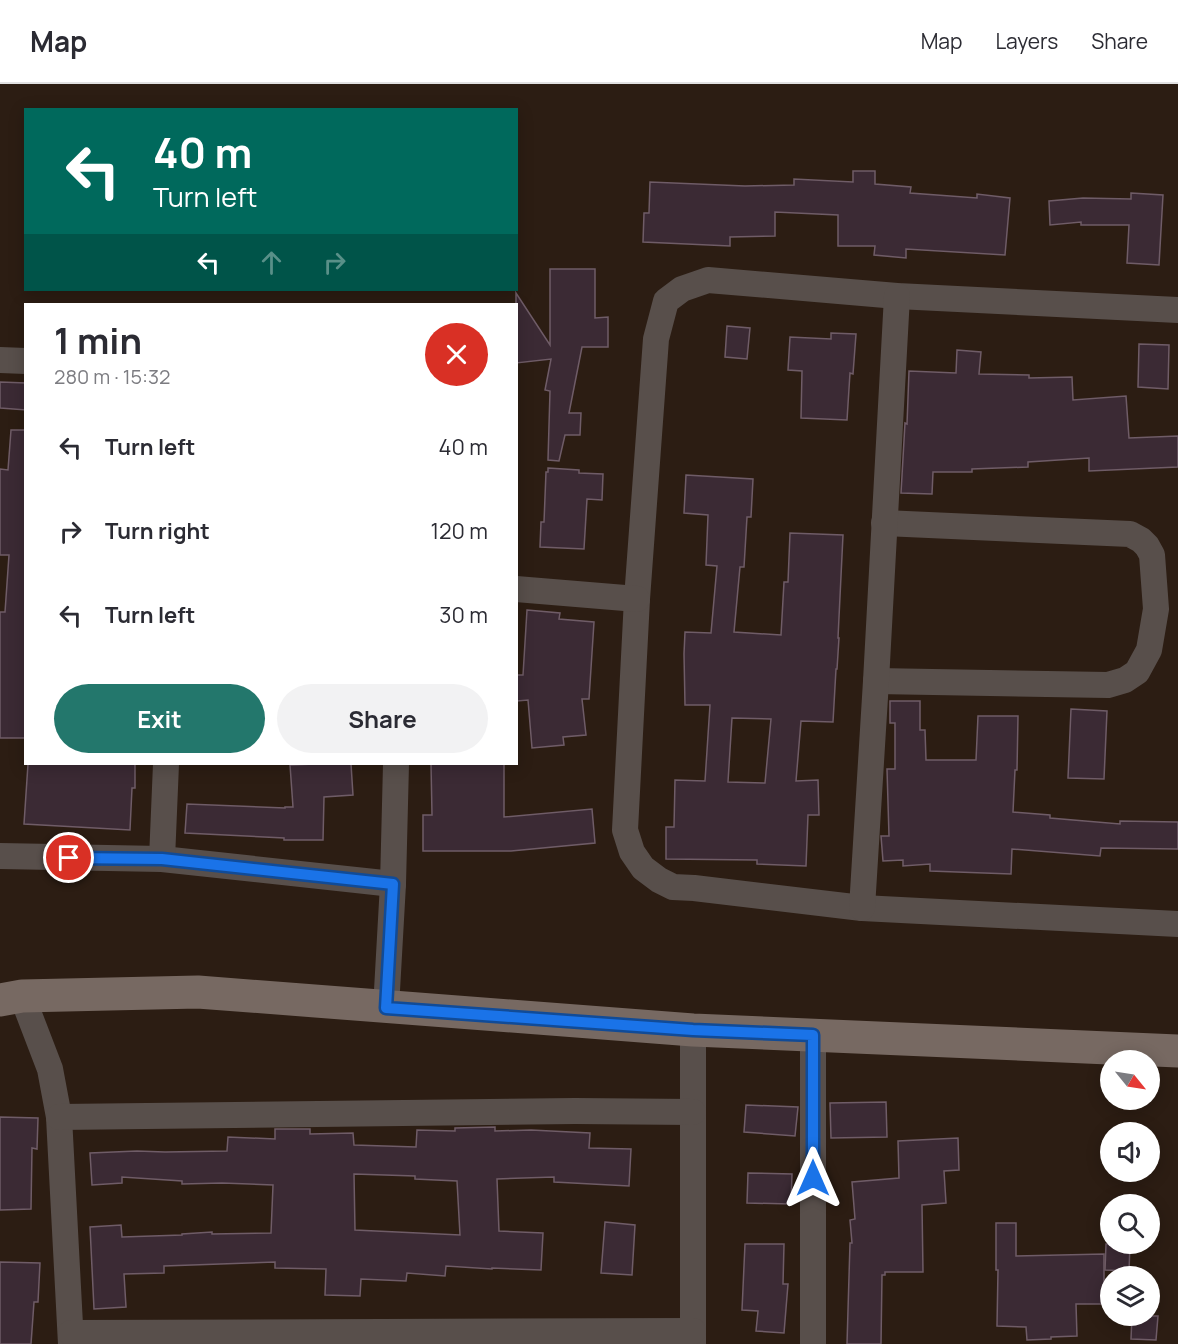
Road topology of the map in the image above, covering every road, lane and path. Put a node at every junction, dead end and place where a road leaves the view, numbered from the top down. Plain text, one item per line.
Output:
1 (897, 296) junction
2 (1178, 310) edge
3 (0, 360) edge
4 (24, 361) edge
5 (884, 523) junction
6 (518, 589) edge
7 (637, 599) junction
8 (876, 681) junction
9 (166, 765) edge
10 (396, 765) edge
11 (0, 856) edge
12 (162, 859) junction
13 (393, 884) junction
14 (862, 909) junction
15 (1178, 924) edge
16 (11, 998) edge
17 (386, 1008) junction
18 (693, 1030) junction
19 (813, 1035) junction
20 (1178, 1051) edge
21 (693, 1112) junction
22 (58, 1117) junction
23 (693, 1338) edge
24 (71, 1339) edge
25 (813, 1344) edge

1 - 2 street
1 - 5 street
1 - 7 street
3 - 4 street
5 - 8 street
5 - 8 street
6 - 7 street
7 - 14 street
8 - 14 street
9 - 12 street
10 - 13 street
11 - 12 street
12 - 13 street
13 - 17 street
14 - 15 street
16 - 17 street
16 - 22 street
17 - 18 street
18 - 19 street
18 - 21 street
19 - 20 street
19 - 25 street
21 - 22 street
21 - 23 street
22 - 24 street
23 - 24 street

